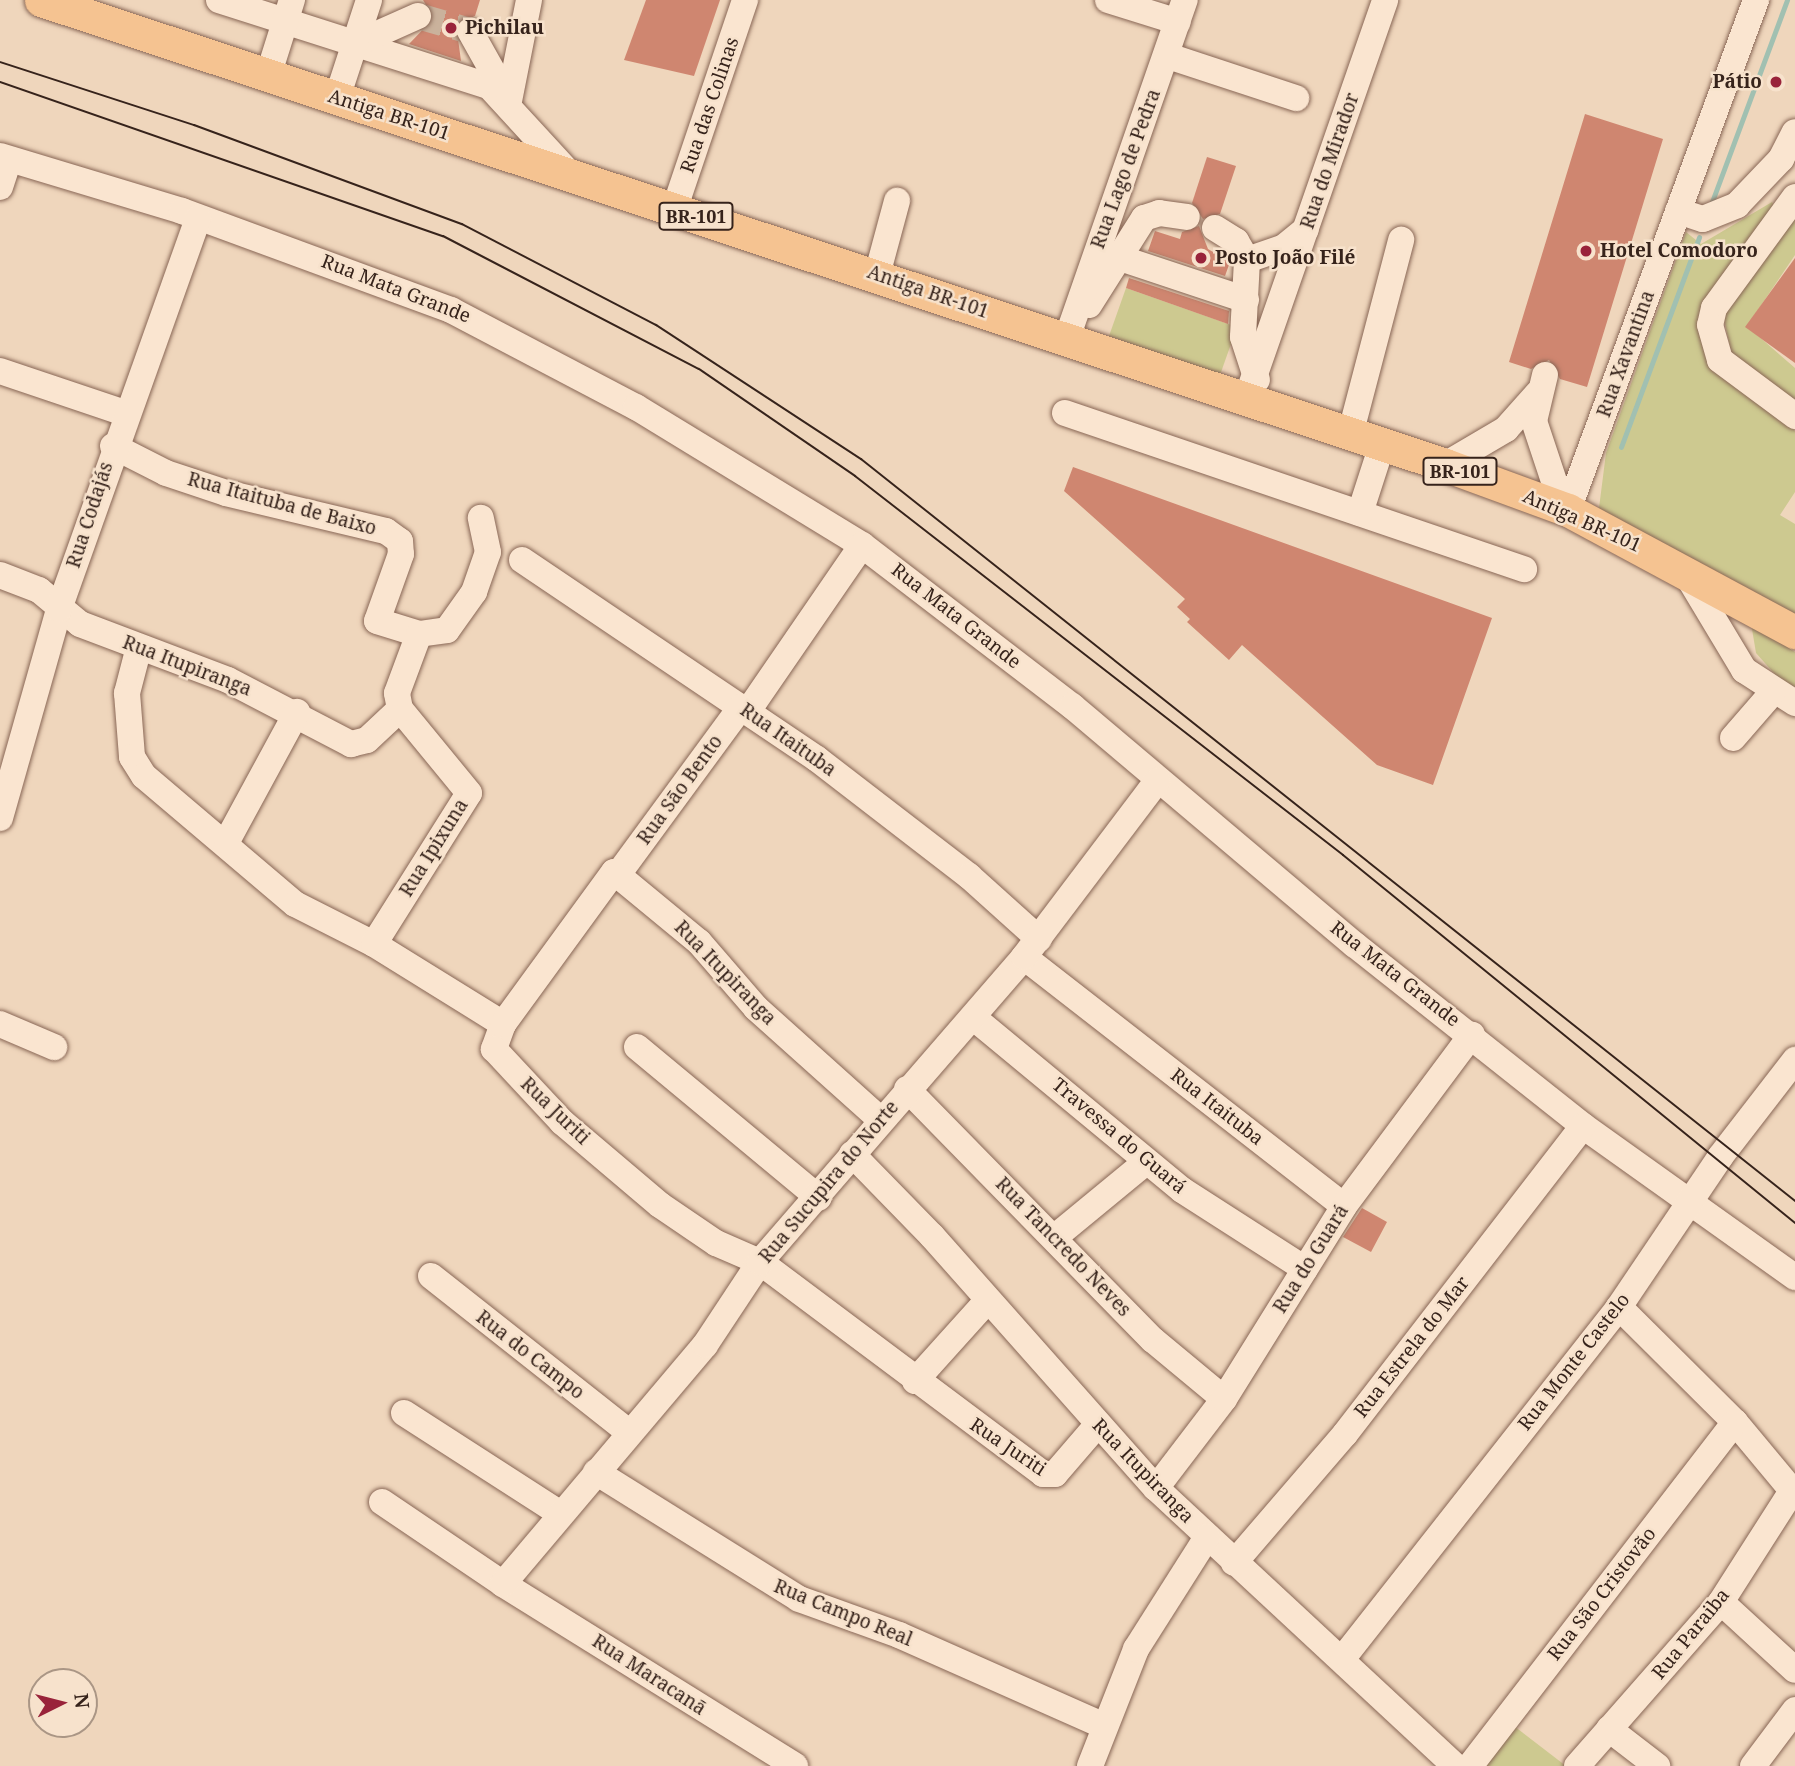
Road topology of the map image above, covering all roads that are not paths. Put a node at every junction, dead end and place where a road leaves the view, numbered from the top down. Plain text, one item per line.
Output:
1 (41, 0) edge
2 (219, 0) edge
3 (369, 0) edge
4 (528, 0) edge
5 (745, 0) edge
6 (1108, 0) edge
7 (1384, 0) edge
8 (1756, 0) edge
9 (289, 11) edge
10 (1182, 11) edge
11 (418, 16) tunnel mouth
12 (470, 31) tunnel mouth
13 (355, 44) junction
14 (1168, 56) junction
15 (268, 76) junction
16 (337, 97) junction
17 (1296, 97) dead end
18 (513, 108) junction
19 (1795, 132) edge
20 (5, 158) edge
21 (570, 174) junction
22 (0, 187) edge
23 (1795, 197) edge
24 (897, 201) dead end
25 (674, 210) junction
26 (1685, 214) junction
27 (198, 218) junction
28 (1187, 218) dead end
29 (1215, 228) dead end
30 (1306, 229) junction
31 (1401, 240) dead end
32 (1116, 257) junction
33 (1247, 260) junction
34 (877, 275) junction
35 (1246, 300) junction
36 (1070, 329) junction
37 (0, 371) edge
38 (1250, 388) junction
39 (1065, 412) dead end
40 (125, 413) junction
41 (1795, 416) edge
42 (1350, 435) junction
43 (1382, 445) junction
44 (113, 446) junction
45 (1445, 465) junction
46 (1565, 509) junction
47 (1360, 513) junction
48 (481, 518) dead end
49 (862, 545) junction
50 (523, 560) dead end
51 (1683, 568) junction
52 (1524, 569) dead end
53 (0, 575) edge
54 (1754, 608) junction
55 (59, 609) junction
56 (1795, 632) edge
57 (419, 634) junction
58 (1725, 644) junction
59 (139, 647) junction
60 (1784, 698) edge
61 (400, 709) junction
62 (744, 709) junction
63 (297, 712) junction
64 (1733, 738) dead end
65 (1157, 780) junction
66 (0, 818) edge
67 (227, 841) junction
68 (625, 878) junction
69 (374, 944) junction
70 (1032, 948) junction
71 (974, 1018) junction
72 (0, 1024) edge
73 (503, 1024) junction
74 (1472, 1034) junction
75 (54, 1046) dead end
76 (637, 1047) dead end
77 (1795, 1060) edge
78 (907, 1089) junction
79 (881, 1120) junction
80 (1583, 1126) junction
81 (852, 1154) junction
82 (1146, 1162) junction
83 (819, 1198) junction
84 (1689, 1203) junction
85 (1344, 1206) junction
86 (1055, 1237) junction
87 (760, 1262) junction
88 (1305, 1269) junction
89 (431, 1276) dead end
90 (1795, 1277) edge
91 (987, 1301) junction
92 (1619, 1307) junction
93 (915, 1381) junction
94 (1224, 1399) junction
95 (404, 1413) dead end
96 (1735, 1422) junction
97 (1098, 1424) junction
98 (630, 1433) junction
99 (597, 1472) junction
100 (1156, 1488) junction
101 (1793, 1492) edge
102 (382, 1502) dead end
103 (559, 1513) junction
104 (1207, 1537) junction
105 (1234, 1563) junction
106 (503, 1584) junction
107 (1721, 1602) junction
108 (1343, 1658) junction
109 (1795, 1670) edge
110 (1795, 1710) edge
111 (1104, 1726) junction
112 (1609, 1729) junction
113 (795, 1766) edge
114 (1090, 1766) edge
115 (1455, 1766) edge
116 (1470, 1766) edge
117 (1577, 1766) edge
118 (1657, 1766) edge
119 (1753, 1766) edge

1 - 15 main road, Antiga BR-101 / BR-101
2 - 9 street
3 - 13 street
4 - 18 street
5 - 25 street, Rua das Colinas
6 - 10 street
7 - 30 street, Rua do Mirador
8 - 26 street, Rua Xavantina
9 - 13 street
9 - 15 street
10 - 14 street, Rua Lago de Pedra
11 - 13 street
12 - 18 street
13 - 16 street
13 - 18 street
14 - 17 street
14 - 36 street, Rua Lago de Pedra
15 - 16 main road, Antiga BR-101 / BR-101
16 - 21 main road, Antiga BR-101 / BR-101
18 - 21 street
19 - 26 street
20 - 22 street
20 - 27 street, Rua Mata Grande
21 - 25 main road, Antiga BR-101 / BR-101
23 - 41 street
24 - 34 street
25 - 34 main road, Antiga BR-101 / BR-101
26 - 46 street, Rua Xavantina
27 - 40 street, Rua Codajás
27 - 49 street, Rua Mata Grande
28 - 32 street
29 - 33 street
30 - 33 street
30 - 38 street, Rua do Mirador
31 - 42 street
32 - 35 street
32 - 36 street
33 - 35 street
34 - 36 main road, Antiga BR-101 / BR-101
35 - 38 street
36 - 38 main road, Antiga BR-101 / BR-101
37 - 40 street
38 - 42 main road, Antiga BR-101 / BR-101
39 - 47 street
40 - 44 street, Rua Codajás
42 - 43 main road, Antiga BR-101 / BR-101
43 - 45 main road, Antiga BR-101 / BR-101
43 - 47 street
44 - 55 street, Rua Codajás
44 - 57 street, Rua Itaituba de Baixo
45 - 46 main road, Antiga BR-101 / BR-101
45 - 46 street
46 - 51 main road, Antiga BR-101 / BR-101
47 - 52 street
48 - 57 street
49 - 62 street, Rua São Bento
49 - 65 street, Rua Mata Grande
50 - 62 street, Rua Itaituba
51 - 54 main road, Antiga BR-101 / BR-101
51 - 58 street
53 - 55 street, Rua Itupiranga
54 - 56 main road, Antiga BR-101 / BR-101
54 - 58 street
55 - 59 street, Rua Itupiranga
55 - 66 street, Rua Codajás
57 - 61 street
58 - 60 street
59 - 63 street, Rua Itupiranga
59 - 67 street
60 - 64 street
61 - 63 street, Rua Itupiranga
61 - 69 street, Rua Ipixuna
62 - 68 street, Rua São Bento
62 - 70 street, Rua Itaituba
63 - 67 street
65 - 70 street, Rua Sucupira do Norte
65 - 74 street, Rua Mata Grande
67 - 69 street
68 - 73 street, Rua São Bento
68 - 79 street, Rua Itupiranga
69 - 73 street
70 - 71 street, Rua Sucupira do Norte
70 - 85 street, Rua Itaituba
71 - 78 street, Rua Sucupira do Norte
71 - 82 street, Travessa do Guará
72 - 75 street
73 - 87 street, Rua Juriti
74 - 80 street, Rua Mata Grande
74 - 85 street, Rua do Guará
76 - 83 street
77 - 84 street, Rua Monte Castelo
78 - 79 street, Rua Sucupira do Norte
78 - 86 street, Rua Tancredo Neves
79 - 81 street, Rua Sucupira do Norte
80 - 84 street, Rua Mata Grande
80 - 105 street, Rua Estrela do Mar
81 - 83 street, Rua Sucupira do Norte
81 - 91 street, Rua Itupiranga
82 - 86 street
82 - 88 street, Travessa do Guará
83 - 87 street, Rua Sucupira do Norte
84 - 90 street, Rua Mata Grande
84 - 92 street, Rua Monte Castelo
85 - 88 street, Rua do Guará
86 - 94 street, Rua Tancredo Neves
87 - 93 street, Rua Juriti
87 - 98 street, Rua Sucupira do Norte
88 - 94 street, Rua do Guará
89 - 98 street, Rua do Campo
91 - 93 street
91 - 97 street, Rua Itupiranga
92 - 96 street
92 - 108 street, Rua Monte Castelo
93 - 97 street, Rua Juriti
94 - 100 street, Rua do Guará
95 - 103 street
96 - 101 street
96 - 116 street, Rua São Cristovão
97 - 100 street, Rua Itupiranga
98 - 99 street, Rua Sucupira do Norte
99 - 103 street, Rua Sucupira do Norte
99 - 111 street, Rua Campo Real
100 - 104 street, Rua Itupiranga
101 - 107 street, Rua Paraiba
102 - 106 street, Rua Maracanã
103 - 106 street, Rua Sucupira do Norte
104 - 105 street, Rua Itupiranga
104 - 111 street
105 - 108 street, Rua Itupiranga
106 - 113 street, Rua Maracanã
107 - 109 street
107 - 112 street, Rua Paraiba
108 - 115 street, Rua Itupiranga
110 - 119 street
111 - 114 street
112 - 117 street, Rua Paraiba
112 - 118 street

